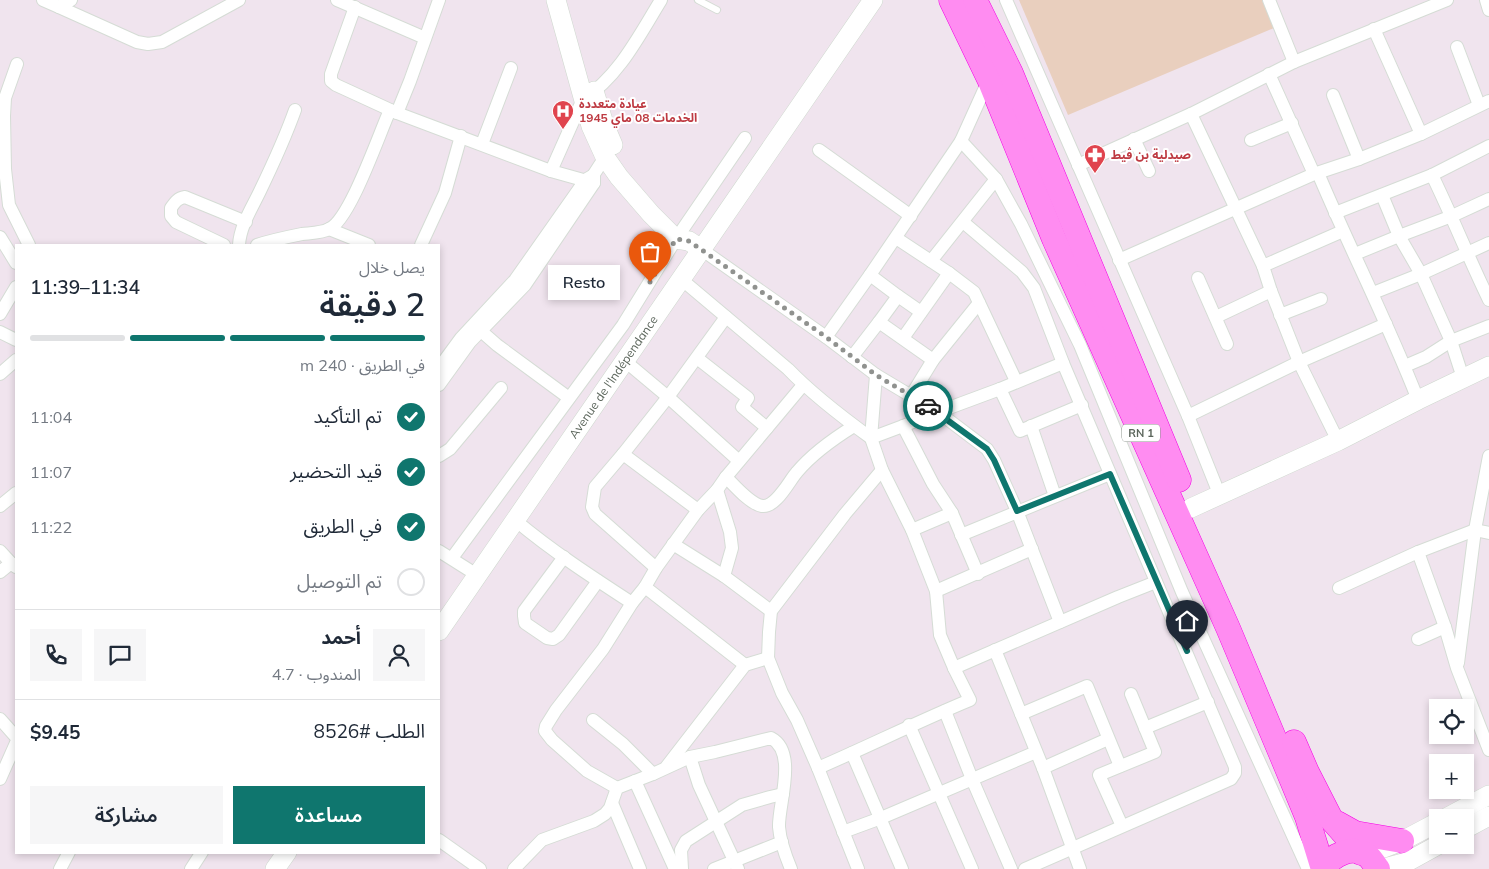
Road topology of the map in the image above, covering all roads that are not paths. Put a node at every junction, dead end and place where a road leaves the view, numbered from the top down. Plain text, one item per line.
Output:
1 (43, 0) edge
2 (71, 0) edge
3 (239, 0) edge
4 (337, 0) edge
5 (439, 0) edge
6 (556, 0) edge
7 (568, 0) edge
8 (662, 0) edge
9 (698, 0) edge
10 (873, 0) edge
11 (951, 0) edge
12 (975, 0) edge
13 (1006, 0) edge
14 (1269, 0) edge
15 (1447, 0) edge
16 (1486, 0) edge
17 (59, 7) junction
18 (355, 7) junction
19 (717, 10) dead end
20 (1489, 10) edge
21 (1374, 29) junction
22 (425, 38) junction
23 (1457, 48) dead end
24 (1294, 62) junction
25 (17, 64) dead end
26 (512, 68) dead end
27 (1015, 71) junction
28 (1269, 74) junction
29 (589, 96) junction
30 (1333, 96) dead end
31 (1484, 103) edge
32 (295, 110) dead end
33 (393, 112) junction
34 (1191, 114) junction
35 (1292, 123) junction
36 (1421, 134) junction
37 (461, 136) junction
38 (745, 138) dead end
39 (1134, 139) junction
40 (1251, 140) dead end
41 (961, 141) junction
42 (482, 144) junction
43 (819, 150) dead end
44 (1488, 150) edge
45 (605, 157) junction
46 (1359, 158) junction
47 (1078, 165) junction
48 (551, 171) junction
49 (1149, 171) dead end
50 (1316, 173) junction
51 (1432, 175) junction
52 (624, 176) junction
53 (591, 179) junction
54 (996, 179) junction
55 (1382, 195) junction
56 (1489, 199) edge
57 (1236, 209) junction
58 (1335, 213) junction
59 (911, 216) junction
60 (1452, 216) junction
61 (246, 222) junction
62 (963, 222) junction
63 (329, 229) junction
64 (1343, 231) junction
65 (1399, 236) junction
66 (0, 237) edge
67 (896, 238) junction
68 (688, 240) junction
69 (239, 241) edge
70 (1489, 243) edge
71 (29, 244) edge
72 (222, 244) edge
73 (261, 244) edge
74 (366, 244) edge
75 (421, 244) edge
76 (1466, 253) junction
77 (1355, 254) junction
78 (1119, 260) junction
79 (15, 261) edge
80 (931, 261) junction
81 (1263, 266) junction
82 (950, 273) junction
83 (1421, 274) junction
84 (870, 275) junction
85 (1198, 278) dead end
86 (681, 279) junction
87 (15, 289) edge
88 (1271, 291) junction
89 (1373, 293) junction
90 (898, 296) junction
91 (1321, 299) dead end
92 (1489, 300) edge
93 (979, 303) junction
94 (921, 312) junction
95 (0, 314) edge
96 (1280, 315) junction
97 (726, 317) junction
98 (1216, 317) junction
99 (879, 322) junction
100 (1386, 324) junction
101 (1489, 326) edge
102 (481, 330) junction
103 (0, 332) edge
104 (826, 337) junction
105 (903, 338) junction
106 (15, 340) edge
107 (1451, 341) junction
108 (1227, 344) dead end
109 (852, 357) junction
110 (697, 358) junction
111 (933, 360) junction
112 (15, 361) edge
113 (625, 361) junction
114 (1299, 362) junction
115 (1063, 363) junction
116 (1405, 366) junction
117 (1489, 366) edge
118 (440, 367) edge
119 (0, 374) edge
120 (876, 375) junction
121 (1464, 378) junction
122 (1016, 381) junction
123 (440, 384) edge
124 (803, 385) junction
125 (501, 388) dead end
126 (1000, 389) junction
127 (911, 396) junction
128 (668, 397) junction
129 (570, 398) junction
130 (1418, 400) junction
131 (1082, 405) junction
132 (938, 412) junction
133 (1188, 416) junction
134 (854, 426) junction
135 (904, 426) junction
136 (1031, 426) junction
137 (767, 428) junction
138 (871, 438) junction
139 (1338, 441) junction
140 (623, 454) junction
141 (440, 455) edge
142 (1489, 456) edge
143 (739, 461) junction
144 (882, 470) junction
145 (1110, 474) junction
146 (726, 477) junction
147 (717, 490) junction
148 (15, 494) edge
149 (1055, 496) junction
150 (1220, 496) junction
151 (0, 506) edge
152 (1191, 508) junction
153 (698, 510) junction
154 (1017, 511) junction
155 (952, 513) junction
156 (515, 520) junction
157 (912, 530) junction
158 (1475, 530) junction
159 (1489, 533) edge
160 (962, 535) junction
161 (673, 544) junction
162 (1032, 549) junction
163 (0, 551) edge
164 (440, 552) edge
165 (1418, 552) junction
166 (564, 557) junction
167 (452, 558) junction
168 (14, 565) edge
169 (656, 568) junction
170 (0, 572) edge
171 (978, 574) junction
172 (477, 576) junction
173 (724, 576) junction
174 (598, 581) junction
175 (1156, 582) junction
176 (645, 587) junction
177 (1339, 588) dead end
178 (936, 591) junction
179 (632, 603) junction
180 (771, 611) junction
181 (1060, 622) junction
182 (1445, 627) junction
183 (440, 630) edge
184 (1418, 639) dead end
185 (995, 650) junction
186 (768, 658) junction
187 (745, 665) junction
188 (954, 668) junction
189 (1457, 668) junction
190 (1131, 694) dead end
191 (1208, 702) junction
192 (945, 710) junction
193 (1021, 714) junction
194 (0, 719) edge
195 (593, 720) dead end
196 (910, 725) junction
197 (1146, 728) junction
198 (15, 736) edge
199 (1108, 739) junction
200 (15, 745) edge
201 (1489, 750) edge
202 (1036, 752) junction
203 (852, 753) junction
204 (690, 756) junction
205 (1120, 766) junction
206 (665, 768) junction
207 (818, 768) junction
208 (1043, 768) junction
209 (653, 774) junction
210 (0, 779) edge
211 (972, 779) junction
212 (635, 781) junction
213 (617, 788) junction
214 (939, 793) junction
215 (783, 794) junction
216 (1489, 795) edge
217 (612, 803) junction
218 (1463, 809) edge
219 (1489, 816) edge
220 (881, 818) junction
221 (1331, 819) junction
222 (716, 822) junction
223 (1474, 824) edge
224 (1122, 826) junction
225 (843, 832) junction
226 (1429, 832) edge
227 (440, 841) edge
228 (782, 842) junction
229 (1429, 848) edge
230 (1073, 849) junction
231 (440, 851) edge
232 (68, 854) edge
233 (201, 854) edge
234 (286, 854) edge
235 (1405, 857) edge
236 (1371, 861) edge
237 (736, 865) edge
238 (60, 869) edge
239 (191, 869) edge
240 (275, 869) edge
241 (466, 869) edge
242 (480, 869) edge
243 (514, 869) edge
244 (640, 869) edge
245 (675, 869) edge
246 (682, 869) edge
247 (714, 869) edge
248 (791, 869) edge
249 (858, 869) edge
250 (902, 869) edge
251 (972, 869) edge
252 (1011, 869) edge
253 (1025, 869) edge
254 (1080, 869) edge
255 (1308, 869) edge
256 (1323, 869) edge

1 - 17 street
2 - 17 street
3 - 17 street
4 - 18 street
5 - 22 street
6 - 29 street
7 - 29 street
8 - 29 street
9 - 19 lane
10 - 68 street, Avenue de l'Indépendance
11 - 27 highway, RN 1
12 - 27 highway, RN 1
13 - 27 street
14 - 24 street
15 - 21 street
16 - 20 street
18 - 22 street
18 - 33 street
21 - 24 street
21 - 36 street
22 - 33 street
23 - 31 street
24 - 28 street
25 - 71 street
26 - 42 street
27 - 41 street
27 - 47 street
27 - 152 highway, RN 1
27 - 256 highway, RN 1
28 - 34 street
28 - 35 street
29 - 45 street
29 - 48 street
29 - 52 street
30 - 46 street
31 - 36 street
32 - 61 street
33 - 37 street
33 - 63 street
34 - 39 street
34 - 57 street
35 - 40 street
35 - 50 street
36 - 46 street
37 - 42 street
37 - 75 street
38 - 68 street
39 - 47 street
39 - 49 street
41 - 54 street
41 - 59 street
42 - 48 street
43 - 59 street
44 - 51 street
45 - 52 street
45 - 53 street
46 - 50 street
47 - 78 street
48 - 53 street
50 - 57 street
50 - 58 street
51 - 55 street
51 - 60 street
52 - 68 street
53 - 102 street
53 - 118 street
54 - 62 street
54 - 255 street
55 - 58 street
55 - 65 street
56 - 60 street
57 - 78 street
57 - 81 street
58 - 64 street
59 - 67 street
60 - 65 street
60 - 76 street
61 - 69 street
61 - 72 street
62 - 80 street
62 - 115 street
63 - 73 street
63 - 74 street
64 - 77 street
64 - 81 street
65 - 77 street
65 - 83 street
66 - 79 street
67 - 80 street
67 - 84 street
68 - 86 street, Avenue de l'Indépendance
68 - 104 street
68 - 129 street
70 - 76 street
76 - 83 street
76 - 92 street
77 - 89 street
78 - 133 street
80 - 82 street
81 - 88 street
82 - 93 street
82 - 94 street
83 - 89 street
83 - 107 street
84 - 90 street
84 - 104 street
85 - 98 street
86 - 97 street
86 - 113 street, Avenue de l'Indépendance
87 - 95 street
88 - 96 street
88 - 98 street
89 - 100 street
90 - 94 street
90 - 99 street
91 - 96 street
93 - 111 street
93 - 122 street
94 - 105 street
96 - 114 street
97 - 110 street
97 - 124 street
98 - 108 street
99 - 105 street
99 - 109 street
100 - 114 street
100 - 116 street
101 - 107 street
102 - 123 street
102 - 129 street
103 - 106 street
104 - 109 street
105 - 111 street
107 - 116 street
107 - 121 street
109 - 120 street
110 - 128 street
110 - 137 street
111 - 127 street
112 - 119 street
113 - 128 street
113 - 156 street, Avenue de l'Indépendance
114 - 133 street
114 - 139 street
115 - 122 street
115 - 131 street
116 - 130 street
117 - 121 street
120 - 127 street
120 - 138 street
121 - 130 street
122 - 126 street
124 - 134 street
124 - 137 street
125 - 141 street
126 - 132 street
126 - 136 street
127 - 132 street
128 - 140 street
128 - 143 street
129 - 167 street
130 - 139 street
131 - 136 street
131 - 145 street
132 - 135 street
132 - 154 street
133 - 150 street
134 - 138 street
134 - 146 street
135 - 138 street
135 - 155 street
136 - 149 street
137 - 143 street
138 - 144 street
139 - 150 street
140 - 153 street
140 - 169 street
142 - 158 street
143 - 146 street
144 - 157 street
144 - 180 street
145 - 149 street
145 - 175 street
146 - 147 street
147 - 153 street
147 - 173 street
148 - 151 street
149 - 154 street
150 - 152 street
152 - 221 highway, RN 1
153 - 161 street
154 - 160 street
154 - 162 street
155 - 157 street
155 - 160 street
156 - 166 street
156 - 172 street, Avenue de l'Indépendance
157 - 178 street
158 - 159 street
158 - 165 street
158 - 189 street
160 - 171 street
161 - 169 street
161 - 173 street
162 - 171 street
162 - 181 street
163 - 168 street
164 - 167 street
165 - 177 street
165 - 182 street
166 - 174 street
166 - 174 street
167 - 172 street
168 - 170 street
169 - 176 street
171 - 178 street
172 - 183 street, Avenue de l'Indépendance
173 - 180 street
174 - 179 street
175 - 181 street
175 - 191 street
176 - 179 street
176 - 187 street
178 - 188 street
179 - 213 street
180 - 186 street
181 - 185 street
182 - 184 street
182 - 189 street
185 - 188 street
185 - 193 street
186 - 187 street
186 - 207 street
187 - 206 street
188 - 192 street
189 - 201 street
190 - 197 street
191 - 197 street
191 - 224 street
192 - 196 street
192 - 211 street
193 - 199 street
193 - 202 street
194 - 198 street
195 - 209 street
196 - 203 street
196 - 214 street
197 - 205 street
199 - 205 street
199 - 208 street
200 - 210 street
202 - 208 street
202 - 211 street
203 - 207 street
203 - 220 street
204 - 206 street
204 - 215 street
204 - 222 street
205 - 224 street
206 - 209 street
207 - 225 street
208 - 230 street
209 - 212 street
211 - 214 street
211 - 252 street
212 - 213 street
212 - 245 street
213 - 217 street
214 - 220 street
214 - 251 street
215 - 222 street
215 - 228 street
216 - 218 street
217 - 243 street
217 - 244 street
219 - 223 street
220 - 225 street
220 - 250 street
221 - 235 highway
221 - 236 highway, RN 1
222 - 237 street
222 - 246 street
224 - 230 street
225 - 249 street
226 - 235 street
227 - 242 street
228 - 237 street
228 - 248 street
229 - 235 street
230 - 253 street
230 - 254 street
231 - 241 street
232 - 238 street
233 - 239 street
234 - 240 street
235 - 236 street
236 - 256 highway
237 - 247 street

